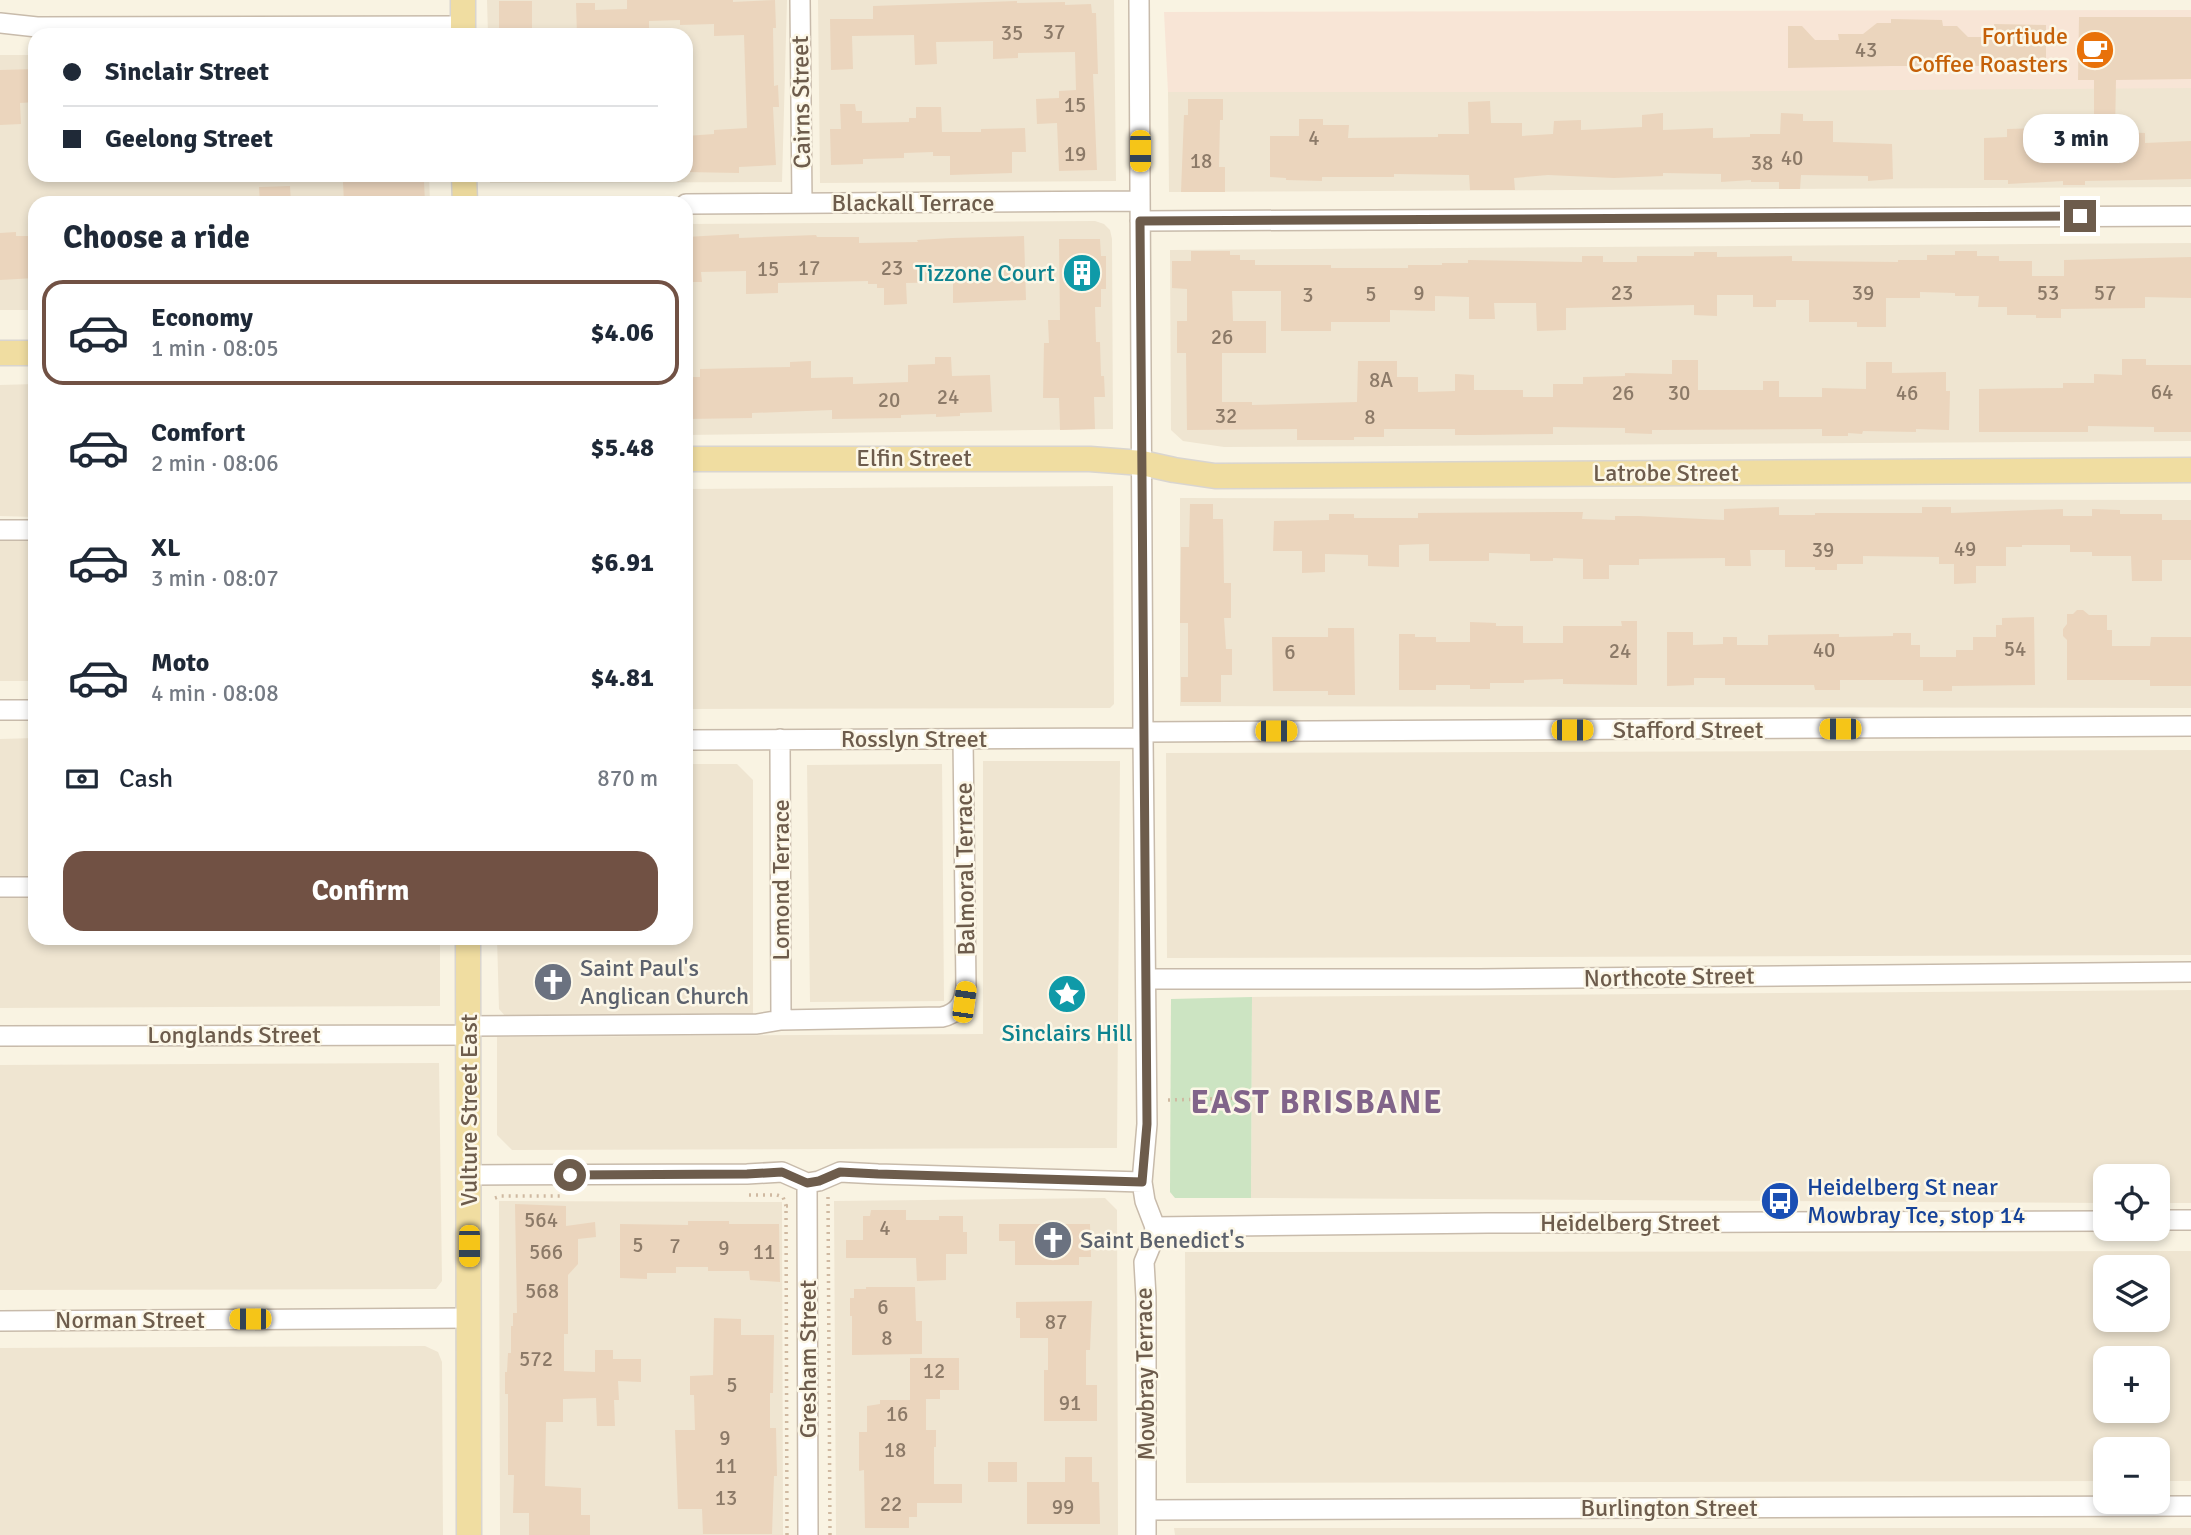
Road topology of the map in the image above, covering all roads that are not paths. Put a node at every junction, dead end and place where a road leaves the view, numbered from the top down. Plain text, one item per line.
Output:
1 (463, 0) edge
2 (800, 0) edge
3 (1139, 0) edge
4 (0, 23) edge
5 (179, 28) edge
6 (463, 28) edge
7 (1140, 201) junction
8 (802, 203) junction
9 (693, 204) edge
10 (2191, 216) edge
11 (1140, 221) junction
12 (0, 353) edge
13 (28, 353) edge
14 (693, 459) edge
15 (1142, 463) junction
16 (2191, 470) edge
17 (0, 530) edge
18 (28, 530) edge
19 (0, 710) edge
20 (28, 710) edge
21 (2191, 726) edge
22 (1143, 735) junction
23 (780, 739) junction
24 (963, 739) junction
25 (693, 740) edge
26 (0, 887) edge
27 (28, 887) edge
28 (468, 945) edge
29 (2191, 972) edge
30 (1146, 979) junction
31 (781, 1020) junction
32 (469, 1030) junction
33 (0, 1036) edge
34 (469, 1175) junction
35 (1142, 1182) junction
36 (807, 1183) junction
37 (2170, 1220) edge
38 (2191, 1220) edge
39 (2093, 1221) edge
40 (1155, 1227) junction
41 (469, 1318) junction
42 (0, 1321) edge
43 (2191, 1506) edge
44 (1146, 1510) junction
45 (469, 1535) edge
46 (808, 1535) edge
47 (1146, 1535) edge

1 - 6 main road
2 - 8 street, Cairns Street
3 - 7 street
4 - 5 street
7 - 8 street, Blackall Terrace
7 - 11 street
8 - 9 street, Blackall Terrace
10 - 11 street
11 - 15 street
12 - 13 main road
14 - 15 main road, Elfin Street
15 - 16 main road, Latrobe Street
15 - 22 street
17 - 18 street
19 - 20 street
21 - 22 street, Stafford Street
22 - 24 street, Rosslyn Street
22 - 30 street
23 - 24 street, Rosslyn Street
23 - 25 street, Rosslyn Street
23 - 31 street, Lomond Terrace
24 - 31 street, Balmoral Terrace
26 - 27 street
28 - 32 main road, Vulture Street East
29 - 30 street, Northcote Street
30 - 35 street
31 - 32 street, Balmoral Terrace
32 - 33 street, Longlands Street
32 - 34 main road, Vulture Street East
34 - 36 street
34 - 41 main road, Vulture Street East
35 - 36 street
35 - 40 street
36 - 46 street, Gresham Street
37 - 38 street
39 - 40 street, Heidelberg Street
40 - 44 street, Mowbray Terrace
41 - 42 street, Norman Street
41 - 45 main road, Vulture Street East
43 - 44 street, Burlington Street
44 - 47 street, Mowbray Terrace

